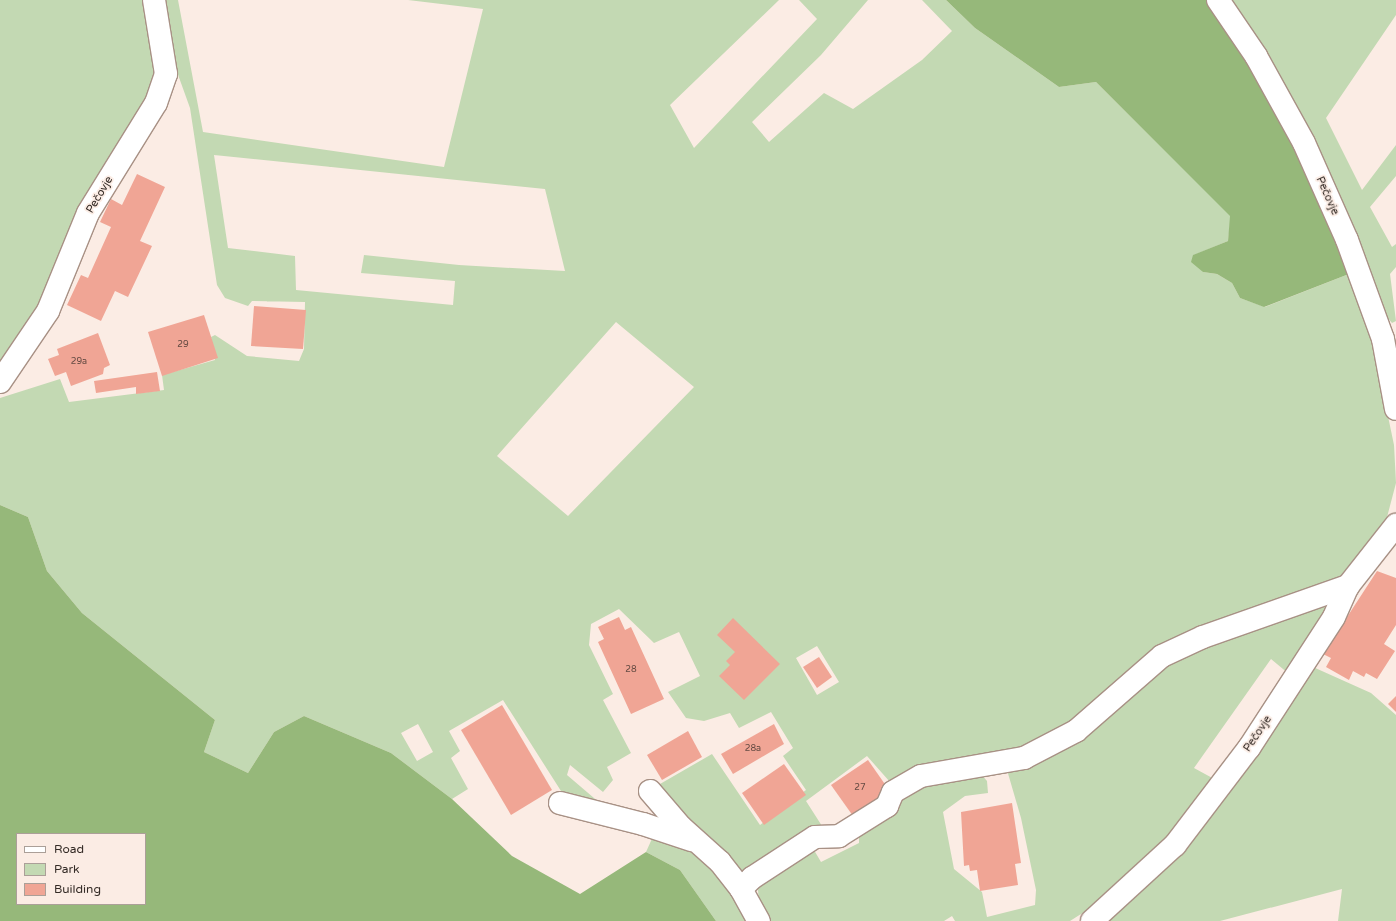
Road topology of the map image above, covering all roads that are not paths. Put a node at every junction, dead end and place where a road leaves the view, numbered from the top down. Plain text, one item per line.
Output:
1 (154, 0) edge
2 (1218, 0) edge
3 (0, 382) edge
4 (1396, 409) edge
5 (1396, 525) edge
6 (1348, 586) junction
7 (650, 791) dead end
8 (560, 803) dead end
9 (698, 843) junction
10 (741, 889) junction
11 (759, 921) edge
12 (1092, 921) edge

1 - 3 street, Pečovje
2 - 4 street, Pečovje
5 - 6 street, Pečovje
6 - 10 street
6 - 12 street, Pečovje
7 - 9 street
8 - 9 street
9 - 10 street
10 - 11 street

